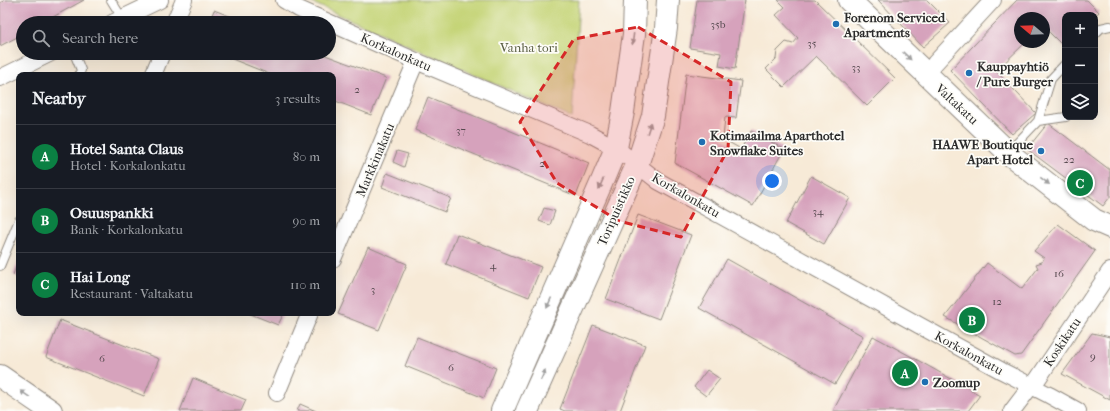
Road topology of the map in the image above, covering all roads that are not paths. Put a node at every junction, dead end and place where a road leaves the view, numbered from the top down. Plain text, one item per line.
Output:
1 (111, 0) edge
2 (160, 0) edge
3 (184, 0) edge
4 (284, 0) edge
5 (635, 0) edge
6 (668, 0) edge
7 (849, 0) edge
8 (993, 0) edge
9 (116, 16) edge
10 (127, 16) edge
11 (177, 16) edge
12 (315, 16) edge
13 (336, 25) edge
14 (1110, 26) edge
15 (1098, 31) edge
16 (37, 60) edge
17 (77, 60) edge
18 (159, 60) edge
19 (416, 61) junction
20 (1062, 67) edge
21 (80, 72) edge
22 (154, 72) edge
23 (926, 75) junction
24 (0, 78) edge
25 (1062, 118) edge
26 (1038, 121) junction
27 (616, 148) junction
28 (1012, 156) junction
29 (637, 165) junction
30 (16, 227) edge
31 (1110, 227) edge
32 (336, 252) edge
33 (0, 266) edge
34 (1110, 271) edge
35 (309, 316) edge
36 (0, 376) edge
37 (1031, 386) junction
38 (277, 393) dead end
39 (507, 409) edge
40 (51, 411) edge
41 (527, 411) edge
42 (1012, 411) edge
43 (1078, 411) edge

1 - 9 lane
2 - 10 street
3 - 11 street
4 - 12 street, Korkalonkatu
5 -> 27 main road, Toripuistikko
29 -> 6 main road, Toripuistikko
7 -> 23 main road, Valtakatu
8 - 23 street
13 - 19 street, Korkalonkatu
14 - 15 lane
16 - 24 street
17 - 21 lane
18 - 22 street
19 - 27 street, Korkalonkatu
19 - 32 street, Markkinakatu
20 - 26 lane
23 - 28 main road, Valtakatu
25 - 26 lane
26 - 28 lane
27 - 29 street, Korkalonkatu
27 -> 39 main road, Toripuistikko
28 -> 31 main road, Valtakatu
29 - 37 street, Korkalonkatu
41 -> 29 main road, Toripuistikko
30 - 33 lane
34 - 37 street, Koskikatu
35 - 38 street
40 -> 36 main road
37 - 42 street, Koskikatu
37 - 43 street, Korkalonkatu

